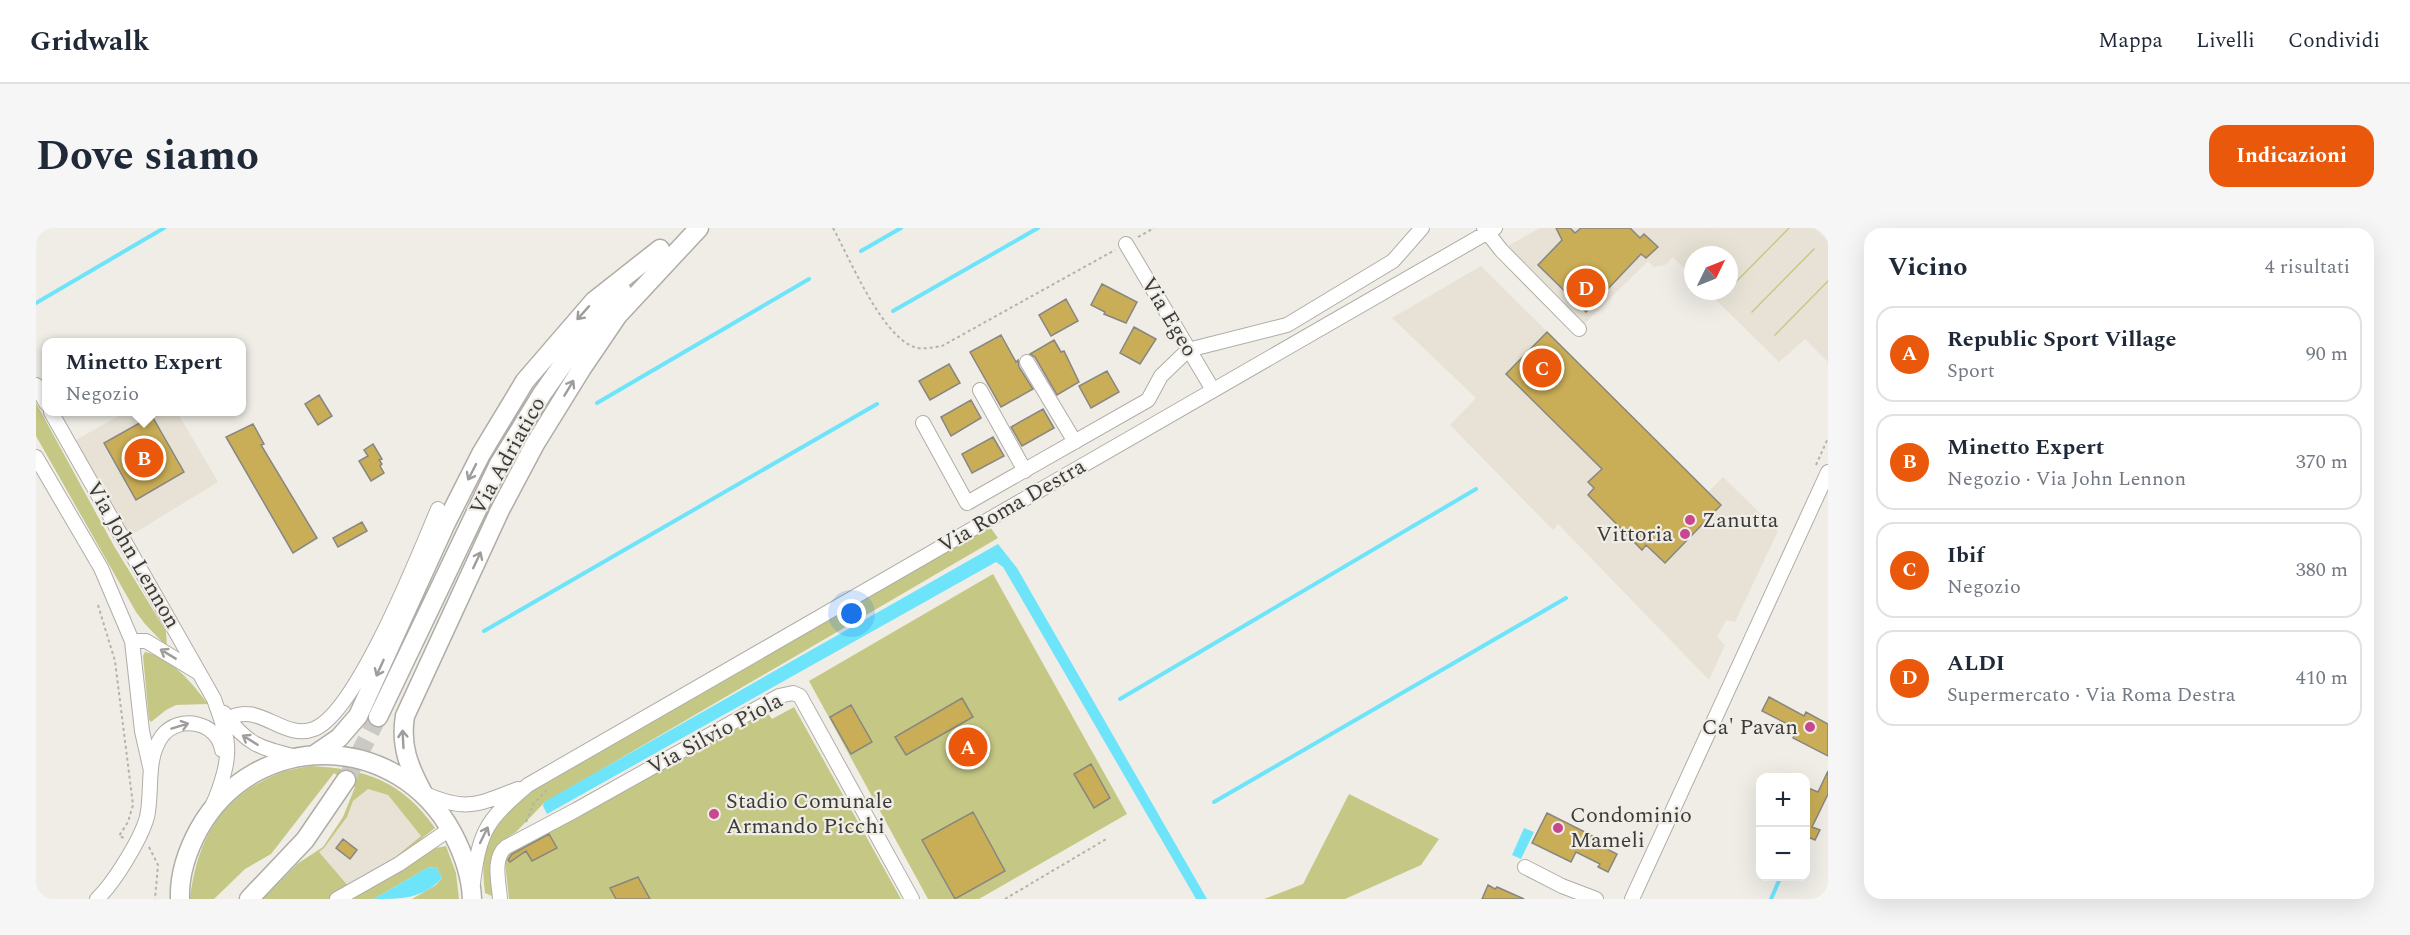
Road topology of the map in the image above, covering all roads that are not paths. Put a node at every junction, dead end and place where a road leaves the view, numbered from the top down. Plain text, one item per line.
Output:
1 (687, 228) edge
2 (699, 228) edge
3 (1422, 228) edge
4 (1489, 230) edge
5 (1126, 244) road end
6 (660, 249) junction
7 (1579, 329) dead end
8 (1188, 350) junction
9 (1028, 362) dead end
10 (980, 390) dead end
11 (1213, 390) junction
12 (54, 416) edge
13 (923, 423) dead end
14 (1075, 442) junction
15 (36, 457) edge
16 (1025, 471) junction
17 (1828, 472) edge
18 (438, 509) dead end
19 (132, 641) junction
20 (201, 674) junction
21 (214, 699) junction
22 (378, 717) tunnel mouth
23 (228, 719) junction
24 (308, 757) junction
25 (151, 771) junction
26 (224, 773) junction
27 (346, 780) tunnel mouth
28 (528, 785) junction
29 (423, 793) junction
30 (206, 817) junction
31 (450, 829) junction
32 (1525, 867) dead end
33 (182, 877) junction
34 (472, 895) edge
35 (98, 899) edge
36 (171, 899) edge
37 (180, 899) edge
38 (249, 899) edge
39 (337, 899) edge
40 (500, 899) edge
41 (912, 899) edge
42 (1596, 899) edge
43 (1632, 899) edge

1 - 6 main road, Via Adriatico
29 -> 2 main road
3 - 8 street
4 - 7 street
4 - 11 street, Via Roma Destra
5 - 8 street, Via Egeo
6 - 22 main road, Via Adriatico
6 -> 24 main road
8 - 11 street, Via Egeo
8 - 14 street
9 - 14 street
10 - 16 street
11 - 28 street, Via Roma Destra
12 - 20 street, Via John Lennon
13 - 16 street
14 - 16 street
15 - 19 street
17 - 43 street
18 - 23 street
20 -> 19 street
19 - 25 street
20 - 21 street, Via John Lennon
21 - 23 street, Via John Lennon
21 - 26 street, Via John Lennon
24 -> 23 street, Via John Lennon
24 - 29 main road
24 - 30 main road
25 -> 26 street
25 - 35 street
26 - 30 street, Via John Lennon
27 - 38 main road
28 - 29 street, Via Roma Destra
34 -> 28 street, Via Roma Destra
29 - 31 main road
30 - 33 main road
31 - 34 main road
31 - 39 street
32 - 42 street
33 - 36 main road
33 - 37 main road
40 - 41 street, Via Silvio Piola

